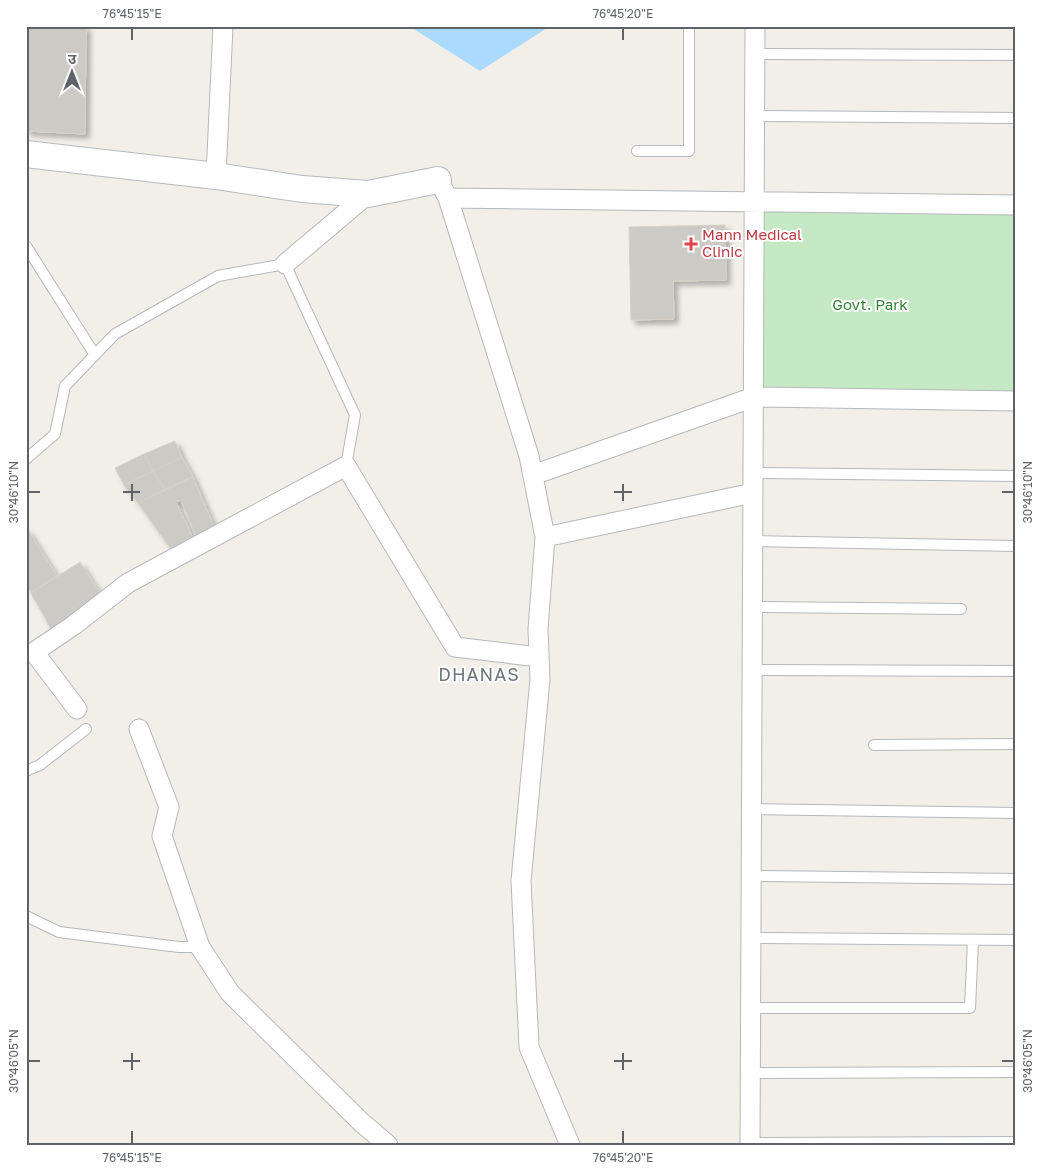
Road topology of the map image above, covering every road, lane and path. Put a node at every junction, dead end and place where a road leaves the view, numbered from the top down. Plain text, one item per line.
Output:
1 (223, 26) edge
2 (689, 26) edge
3 (755, 26) edge
4 (755, 54) junction
5 (1016, 55) edge
6 (755, 116) junction
7 (1016, 118) edge
8 (637, 151) dead end
9 (26, 154) edge
10 (216, 176) junction
11 (443, 189) junction
12 (368, 194) junction
13 (754, 201) junction
14 (1016, 204) edge
15 (26, 246) edge
16 (285, 264) junction
17 (95, 355) junction
18 (754, 397) junction
19 (1016, 401) edge
20 (26, 459) edge
21 (346, 466) junction
22 (753, 472) junction
23 (532, 475) junction
24 (1016, 476) edge
25 (753, 493) junction
26 (545, 537) junction
27 (753, 541) junction
28 (1016, 546) edge
29 (753, 607) junction
30 (961, 609) dead end
31 (539, 657) junction
32 (752, 670) junction
33 (1016, 671) edge
34 (77, 708) dead end
35 (86, 729) dead end
36 (139, 729) dead end
37 (1016, 744) edge
38 (874, 745) dead end
39 (26, 771) edge
40 (752, 809) junction
41 (1016, 813) edge
42 (751, 876) junction
43 (1016, 879) edge
44 (26, 916) edge
45 (751, 938) junction
46 (973, 940) junction
47 (1016, 940) edge
48 (200, 947) junction
49 (751, 1008) junction
50 (1016, 1072) edge
51 (750, 1073) junction
52 (1016, 1142) edge
53 (750, 1144) edge
54 (388, 1145) edge
55 (570, 1145) edge

1 - 10 street
2 - 8 lane
3 - 4 street
4 - 5 lane
4 - 6 street
6 - 7 lane
6 - 13 street
9 - 10 street
10 - 12 street
11 - 12 street
11 - 13 street
11 - 23 street
12 - 16 street
13 - 14 street
13 - 18 street
15 - 17 lane
16 - 17 lane
16 - 21 lane
17 - 20 lane
18 - 19 street
18 - 22 street
18 - 23 street
21 - 31 street
21 - 34 street
22 - 24 lane
22 - 25 street
23 - 26 street
25 - 26 street
25 - 27 street
26 - 31 street
27 - 28 lane
27 - 29 street
29 - 30 lane
29 - 32 street
31 - 55 street
32 - 33 lane
32 - 40 street
35 - 39 lane
36 - 48 street
37 - 38 lane
40 - 41 lane
40 - 42 street
42 - 43 lane
42 - 45 street
44 - 48 lane
45 - 46 lane
45 - 49 street
46 - 47 lane
46 - 49 lane
48 - 54 street
49 - 51 street
50 - 51 lane
51 - 53 street
52 - 53 lane

